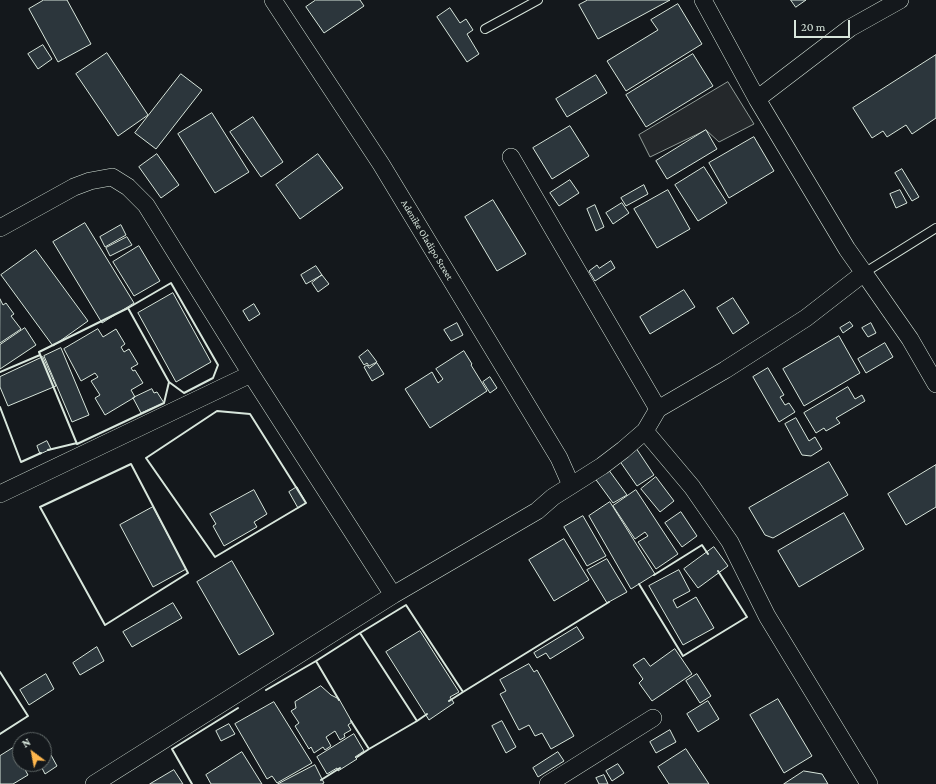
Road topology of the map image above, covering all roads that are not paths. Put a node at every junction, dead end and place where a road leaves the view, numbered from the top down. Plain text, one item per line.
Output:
1 (274, 0) edge
2 (538, 0) edge
3 (703, 0) edge
4 (900, 0) edge
5 (485, 29) dead end
6 (757, 99) junction
7 (511, 157) dead end
8 (0, 228) edge
9 (936, 228) edge
10 (864, 273) junction
11 (251, 374) junction
12 (936, 384) edge
13 (658, 409) junction
14 (645, 431) junction
15 (571, 486) junction
16 (0, 494) edge
17 (393, 595) junction
18 (653, 718) dead end
19 (94, 784) edge
20 (548, 784) edge
21 (869, 784) edge

1 - 15 street, Adenike Oladipo Street
2 - 5 lane
3 - 6 street
4 - 6 street
6 - 10 street
7 - 13 street
8 - 11 street
9 - 10 lane
10 - 12 street
10 - 13 street
11 - 16 street
11 - 17 street
13 - 14 street
14 - 15 street
14 - 21 street
15 - 17 street
17 - 19 street
18 - 20 street

